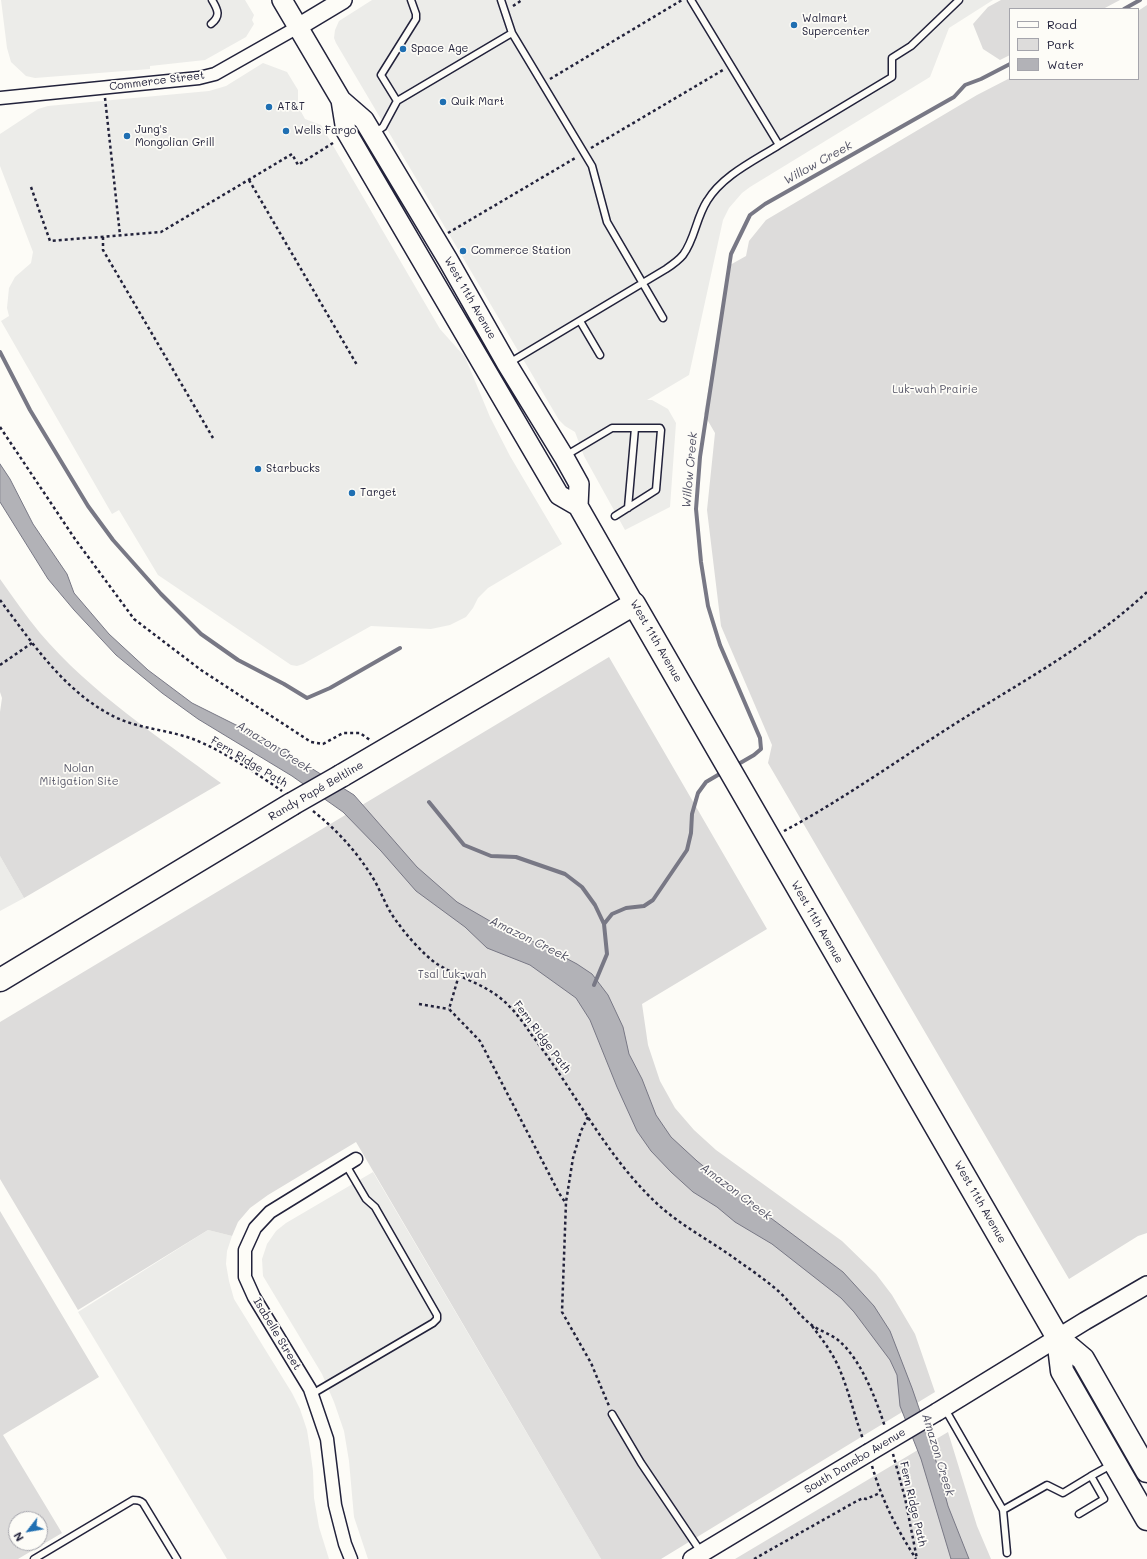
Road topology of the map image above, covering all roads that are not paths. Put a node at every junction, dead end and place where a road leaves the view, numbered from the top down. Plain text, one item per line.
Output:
1 (212, 0) edge
2 (282, 0) edge
3 (343, 0) edge
4 (412, 0) edge
5 (501, 0) edge
6 (691, 0) edge
7 (959, 0) edge
8 (211, 24) dead end
9 (298, 27) junction
10 (512, 33) junction
11 (0, 98) edge
12 (341, 100) junction
13 (397, 102) junction
14 (372, 134) junction
15 (780, 144) junction
16 (643, 283) junction
17 (452, 310) junction
18 (663, 318) dead end
19 (580, 321) junction
20 (600, 355) dead end
21 (503, 357) junction
22 (635, 428) junction
23 (564, 457) junction
24 (578, 506) junction
25 (628, 508) junction
26 (615, 516) dead end
27 (634, 604) junction
28 (0, 980) edge
29 (351, 1162) joint
30 (1147, 1285) edge
31 (1058, 1338) junction
32 (312, 1394) junction
33 (940, 1410) junction
34 (612, 1414) road end
35 (1115, 1463) junction
36 (1147, 1471) edge
37 (1091, 1476) junction
38 (1003, 1510) junction
39 (1079, 1514) dead end
40 (1147, 1519) edge
41 (1007, 1553) dead end
42 (697, 1556) edge
43 (34, 1559) edge
44 (177, 1559) edge
45 (351, 1559) edge

1 - 8 lane
2 - 9 main road, West 11th Avenue
3 - 9 street, Commerce Street
4 - 13 lane
5 - 10 lane
6 - 15 lane
7 - 15 lane
9 - 11 street, Commerce Street
9 - 12 main road, West 11th Avenue
10 - 13 lane
10 - 16 lane
12 - 14 main road, West 11th Avenue
12 - 17 main road, West 11th Avenue
13 - 14 lane
14 - 21 main road, West 11th Avenue
15 - 16 lane
16 - 18 lane
16 - 19 lane
17 - 21 main road
17 - 24 main road, West 11th Avenue
19 - 20 lane
19 - 21 lane
21 - 23 main road, West 11th Avenue
22 - 23 lane
22 - 25 lane
22 - 25 lane
23 - 24 main road, West 11th Avenue
24 - 27 main road, West 11th Avenue
25 - 26 lane
27 - 28 highway, Randy Papé Beltline, bridge
27 - 31 highway, West 11th Avenue
29 - 32 street, Isabelle Street
29 - 32 lane
30 - 31 street, South Danebo Avenue
31 - 33 street, South Danebo Avenue
31 - 35 highway, West 11th Avenue
31 - 36 highway, West 11th Avenue
32 - 45 street, Isabelle Street
33 - 38 lane
33 - 42 street, South Danebo Avenue, bridge
34 - 42 lane
35 - 37 lane
35 - 40 highway, West 11th Avenue
37 - 38 lane
37 - 39 lane
38 - 41 lane
43 - 44 lane

